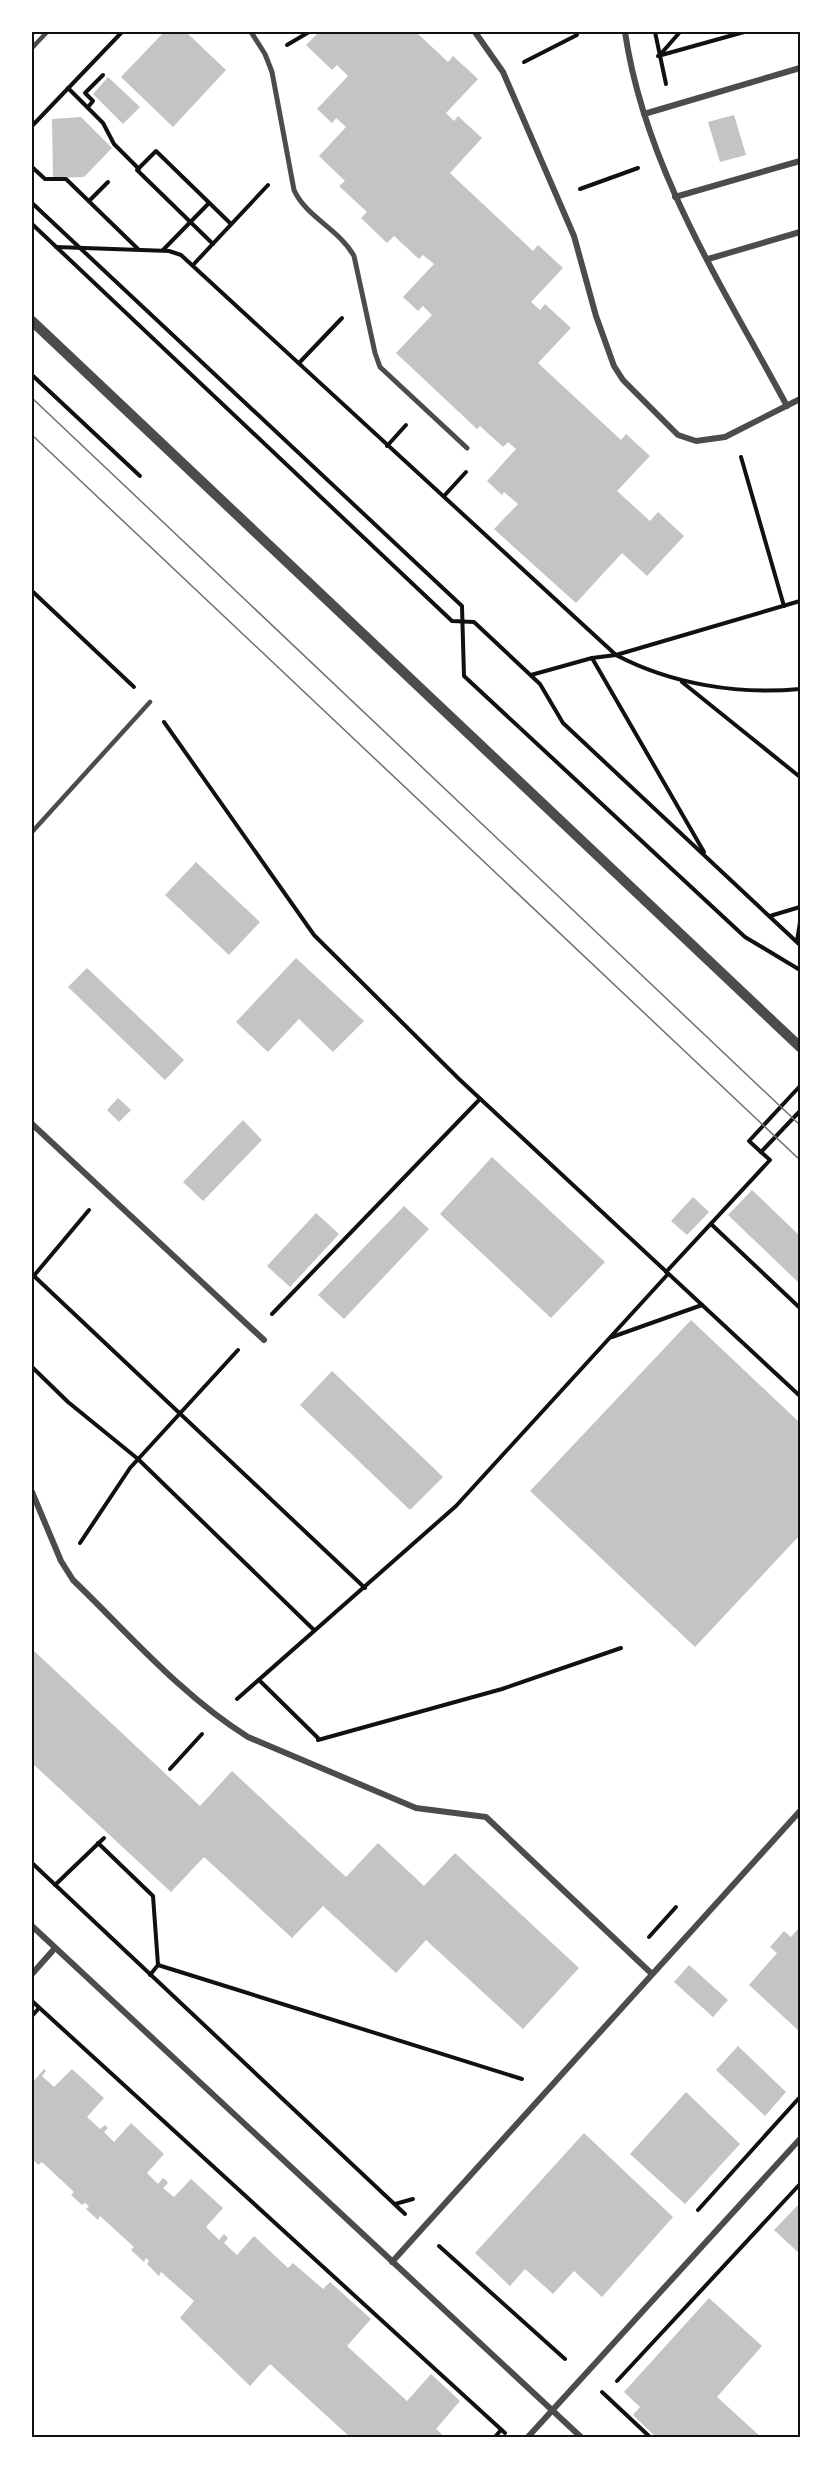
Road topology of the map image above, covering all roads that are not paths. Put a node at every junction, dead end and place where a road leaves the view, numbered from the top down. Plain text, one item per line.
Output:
1 (47, 32) edge
2 (251, 32) edge
3 (475, 32) edge
4 (625, 32) edge
5 (32, 48) edge
6 (801, 68) edge
7 (644, 114) junction
8 (801, 161) edge
9 (675, 197) junction
10 (801, 232) edge
11 (708, 259) junction
12 (32, 321) edge
13 (801, 399) edge
14 (787, 406) junction
15 (467, 448) dead end
16 (150, 702) road end
17 (32, 832) edge
18 (801, 1047) edge
19 (32, 1124) edge
20 (264, 1340) dead end
21 (32, 1492) edge
22 (801, 1811) edge
23 (32, 1926) edge
24 (55, 1948) junction
25 (32, 1974) edge
26 (652, 1974) junction
27 (801, 2139) edge
28 (392, 2262) junction
29 (552, 2410) junction
30 (527, 2438) edge
31 (582, 2438) edge

1 - 5 lane
2 - 15 street
3 - 14 street
4 - 7 street
6 - 7 street
7 - 9 street
8 - 9 street
9 - 11 street
10 - 11 street
11 - 14 street
12 - 18 street
13 - 14 street
16 - 17 lane
19 - 20 street
21 - 26 street
22 - 26 street
23 - 24 street
24 - 25 street
24 - 28 street
26 - 28 street
27 - 29 street
28 - 29 street
29 - 30 street
29 - 31 street

